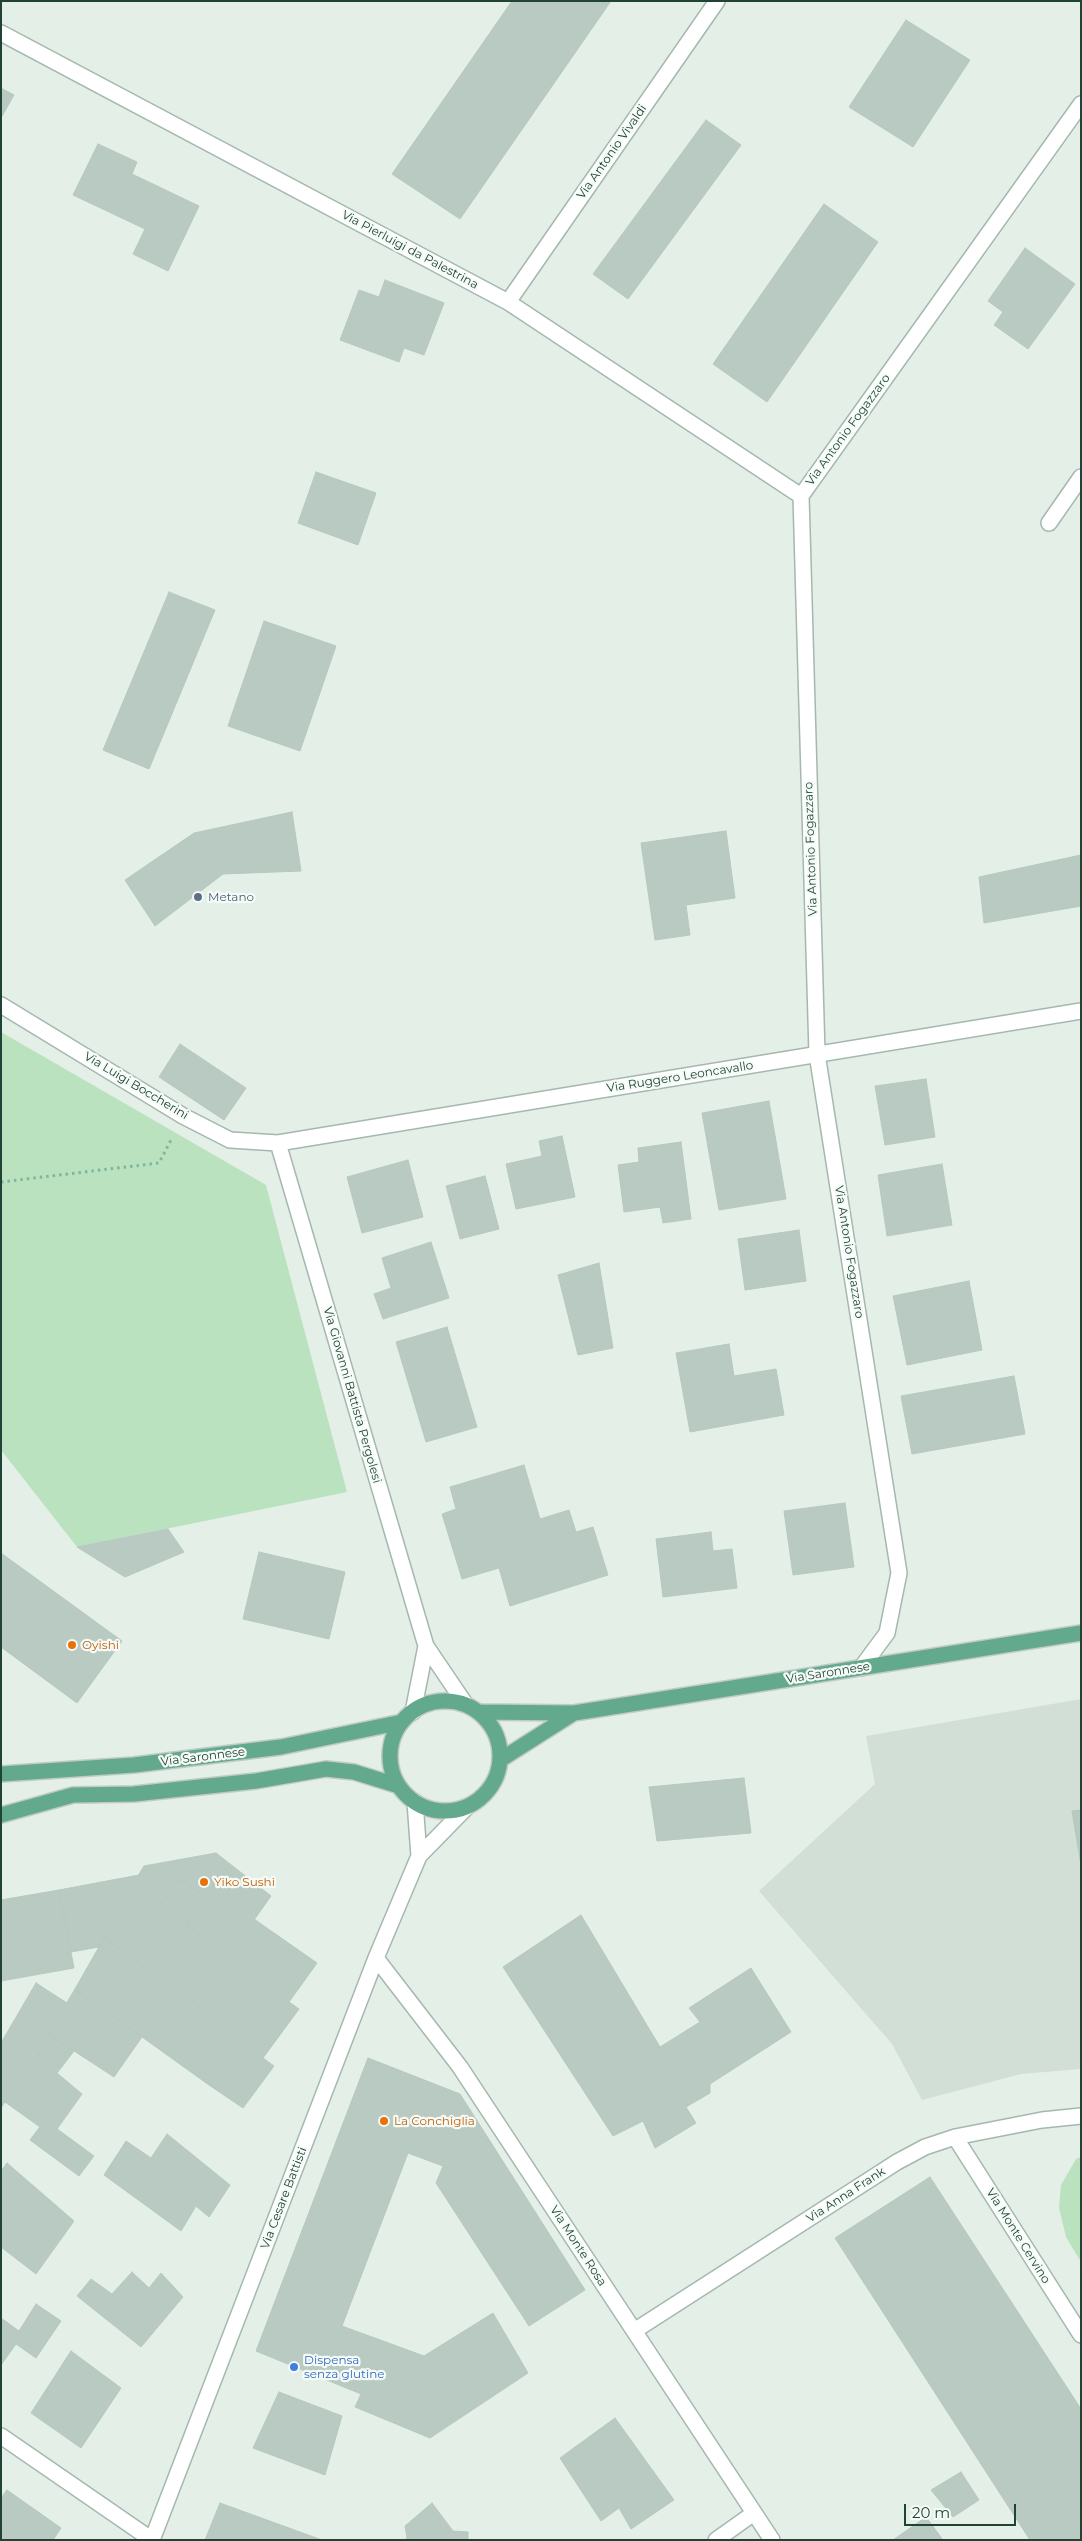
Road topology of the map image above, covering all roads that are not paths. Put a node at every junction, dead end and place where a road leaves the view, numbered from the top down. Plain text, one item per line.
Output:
1 (717, 1) edge
2 (1, 33) edge
3 (1081, 104) edge
4 (508, 302) junction
5 (1081, 477) edge
6 (801, 496) junction
7 (1049, 523) dead end
8 (1, 1005) edge
9 (1081, 1011) edge
10 (818, 1054) junction
11 (278, 1143) junction
12 (1081, 1633) edge
13 (426, 1646) junction
14 (860, 1668) junction
15 (472, 1708) junction
16 (574, 1713) junction
17 (408, 1717) junction
18 (500, 1760) junction
19 (1, 1774) edge
20 (399, 1786) junction
21 (415, 1802) junction
22 (467, 1807) junction
23 (1, 1815) edge
24 (419, 1856) junction
25 (376, 1958) junction
26 (1081, 2116) edge
27 (955, 2137) junction
28 (634, 2331) junction
29 (1081, 2335) edge
30 (1, 2436) edge
31 (754, 2513) junction
32 (152, 2540) edge
33 (716, 2540) edge
34 (772, 2540) edge

1 - 4 street, Via Antonio Vivaldi
2 - 4 street, Via Pierluigi da Palestrina
3 - 6 street, Via Antonio Fogazzaro
4 - 6 street, Via Pierluigi da Palestrina
5 - 7 street
6 - 10 street, Via Antonio Fogazzaro
8 - 11 street, Via Luigi Boccherini
9 - 10 street, Via Ruggero Leoncavallo
10 - 11 street, Via Ruggero Leoncavallo
10 - 14 street, Via Antonio Fogazzaro
11 - 13 street, Via Giovanni Battista Pergolesi
12 - 14 main road, Via Saronnese
13 - 15 street, Via Giovanni Battista Pergolesi
13 - 17 street, Via Giovanni Battista Pergolesi
14 - 16 main road, Via Saronnese
15 - 16 main road, Via Saronnese
15 - 17 main road, Via Saronnese
15 - 18 main road
16 - 18 main road, Via Saronnese
17 - 19 main road, Via Saronnese
17 - 20 main road
18 - 22 main road
20 - 21 main road
20 - 23 main road
21 - 22 main road
21 - 24 street, Via Cesare Battisti
22 - 24 street, Via Cesare Battisti
24 - 25 street, Via Cesare Battisti
25 - 28 street, Via Monte Rosa
25 - 32 street, Via Cesare Battisti
26 - 27 street, Via Anna Frank
27 - 28 street, Via Anna Frank
27 - 29 street, Via Monte Cervino
28 - 31 street, Via Monte Rosa
30 - 32 street, Via Cesare Battisti
31 - 33 street
31 - 34 street, Via Monte Rosa

